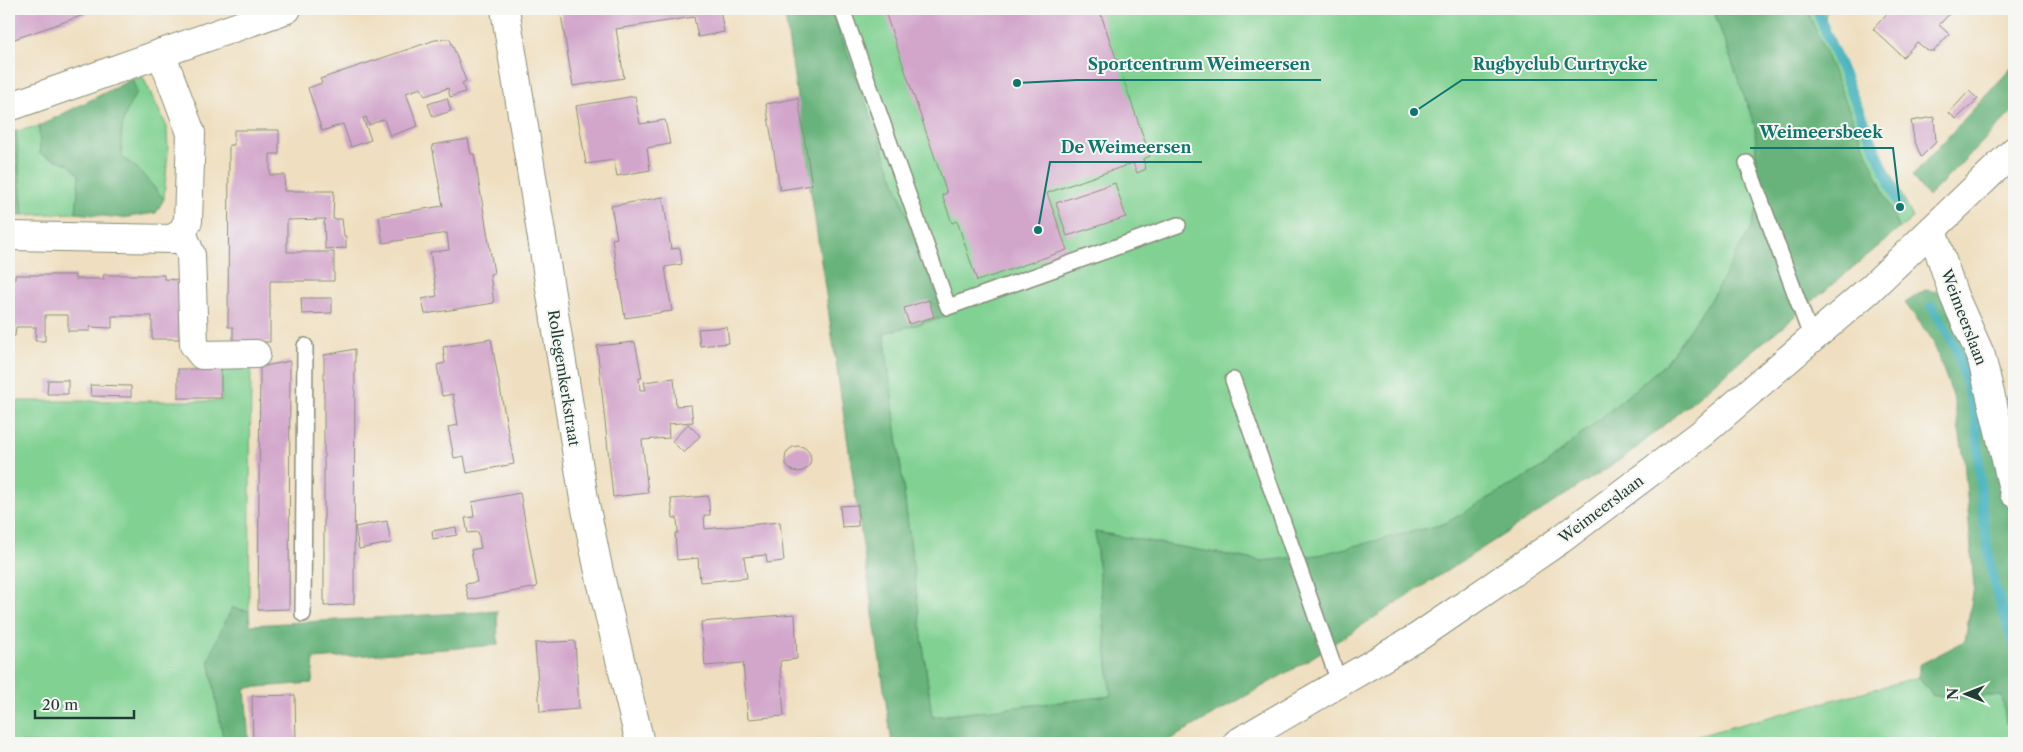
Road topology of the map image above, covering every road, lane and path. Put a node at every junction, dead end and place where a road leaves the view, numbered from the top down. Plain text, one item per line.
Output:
1 (287, 9) edge
2 (505, 9) edge
3 (842, 9) edge
4 (161, 53) junction
5 (9, 107) edge
6 (2014, 151) edge
7 (1747, 163) dead end
8 (1178, 225) dead end
9 (1932, 230) junction
10 (182, 232) junction
11 (9, 236) edge
12 (1812, 339) junction
13 (306, 346) dead end
14 (256, 354) dead end
15 (1233, 380) dead end
16 (2014, 493) edge
17 (303, 614) dead end
18 (1339, 682) junction
19 (640, 743) edge
20 (1237, 743) edge

1 - 4 street
2 - 19 street, Rollegemkerkstraat
3 - 8 lane
4 - 5 street
4 - 10 street
6 - 9 street, Weimeerslaan
7 - 12 lane
9 - 12 street, Weimeerslaan
9 - 16 street, Weimeerslaan
10 - 11 street
10 - 14 street
12 - 18 street, Weimeerslaan
13 - 17 lane
15 - 18 lane
18 - 20 street, Weimeerslaan

